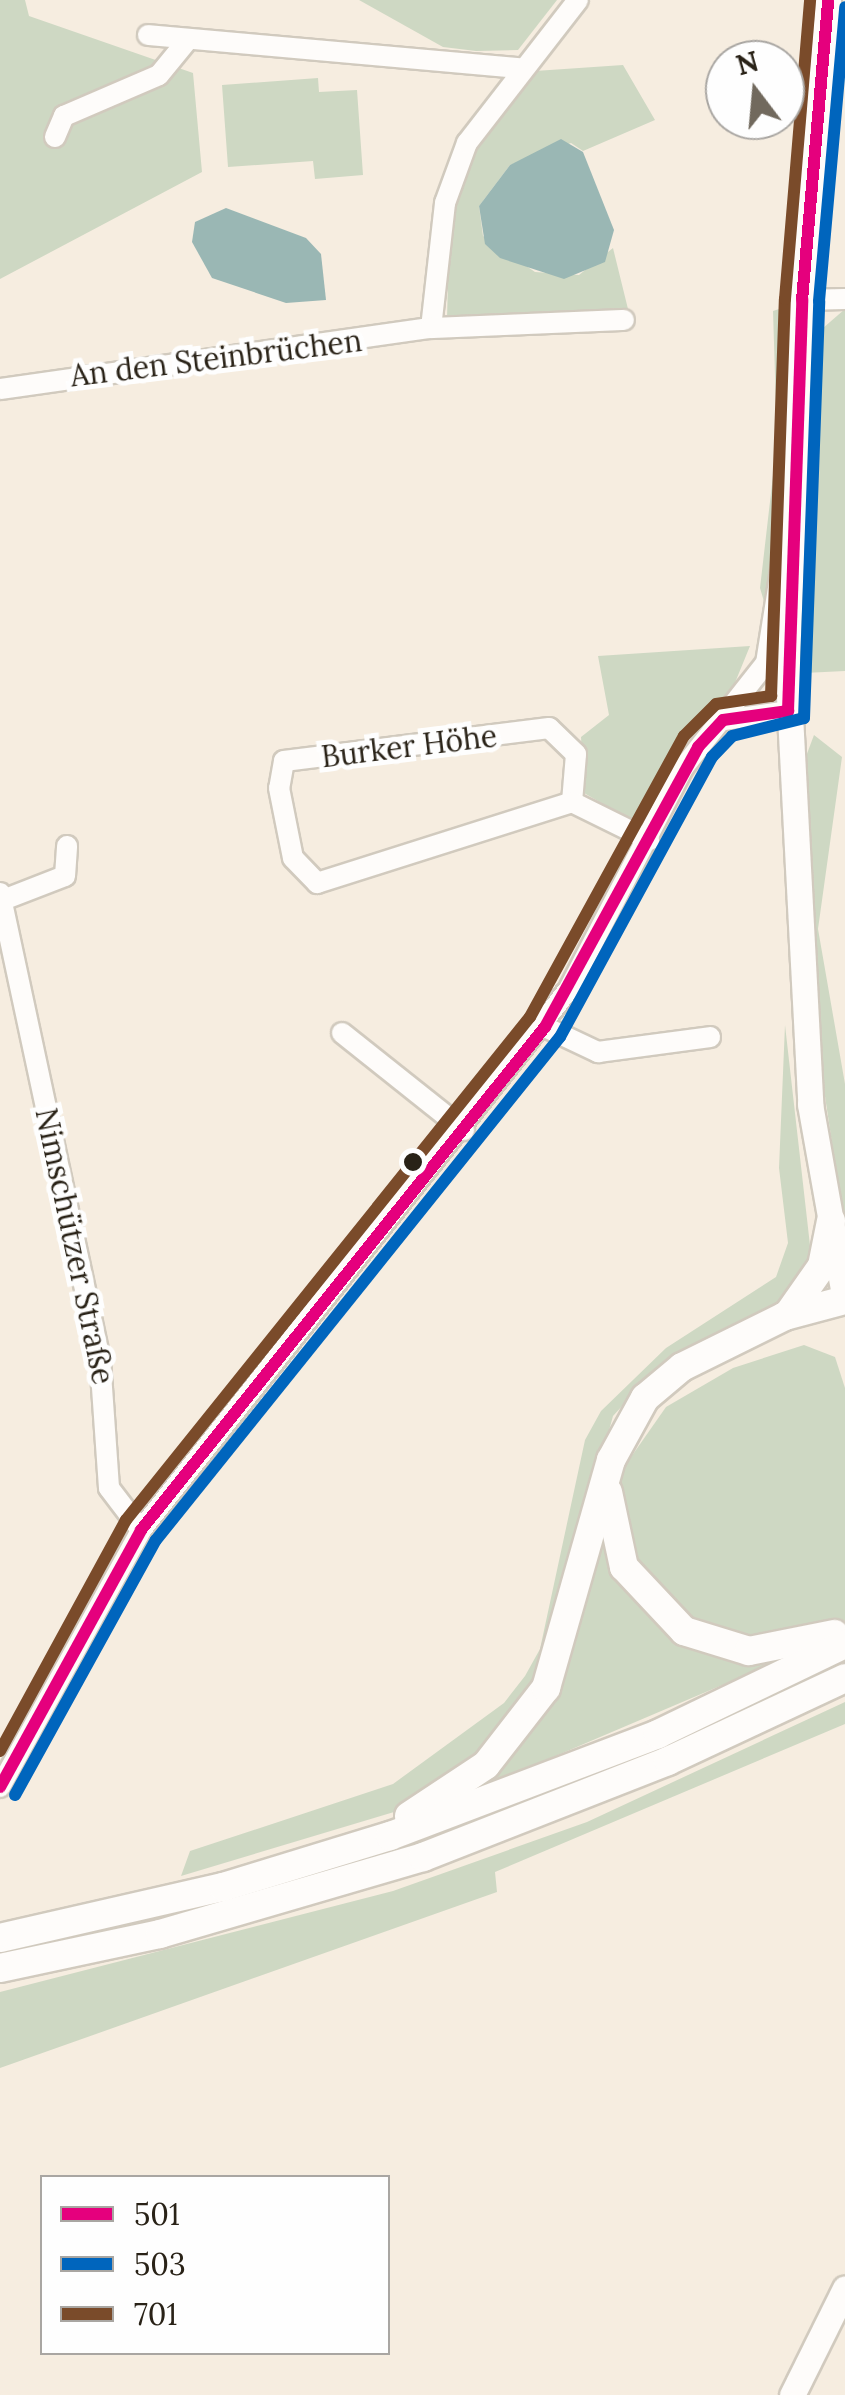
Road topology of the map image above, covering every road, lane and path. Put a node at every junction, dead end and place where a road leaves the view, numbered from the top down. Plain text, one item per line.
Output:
1 (578, 0) edge
2 (828, 0) edge
3 (148, 35) dead end
4 (186, 42) junction
5 (521, 68) junction
6 (55, 137) dead end
7 (845, 299) edge
8 (802, 300) junction
9 (624, 320) dead end
10 (431, 328) junction
11 (0, 389) edge
12 (790, 524) junction
13 (788, 712) junction
14 (723, 720) junction
15 (572, 802) junction
16 (649, 840) junction
17 (67, 846) dead end
18 (1, 897) edge
19 (7, 956) edge
20 (545, 1027) junction
21 (342, 1033) dead end
22 (710, 1037) dead end
23 (464, 1130) junction
24 (830, 1221) junction
25 (845, 1300) edge
26 (785, 1316) junction
27 (845, 1317) edge
28 (746, 1339) junction
29 (607, 1478) junction
30 (140, 1530) junction
31 (845, 1630) edge
32 (845, 1644) edge
33 (845, 1678) edge
34 (0, 1788) edge
35 (360, 1845) junction
36 (0, 1938) edge
37 (0, 1968) edge
38 (845, 2288) edge
39 (792, 2395) edge

1 - 5 street
2 - 8 main road
3 - 4 street
4 - 5 street
4 - 6 street
5 - 10 street
7 - 8 street
8 - 12 main road
9 - 10 street, An den Steinbrüchen
10 - 11 street, An den Steinbrüchen
12 - 13 main road
12 - 14 street
13 - 14 street
13 - 24 main road
14 - 16 street
15 - 15 street, Burker Höhe
15 - 16 street
16 - 20 street
17 - 18 street, Nimschützer Straße
18 - 19 street, Nimschützer Straße
19 - 30 street, Nimschützer Straße
20 - 22 street
20 - 23 street
21 - 23 street
23 - 30 street
24 - 25 main road
24 - 26 highway
25 - 26 highway
26 - 28 highway
27 - 28 highway
28 - 29 highway
29 - 31 highway
29 - 35 highway
30 - 34 street
32 - 35 highway
33 - 37 highway
35 - 36 highway
38 - 39 main road

